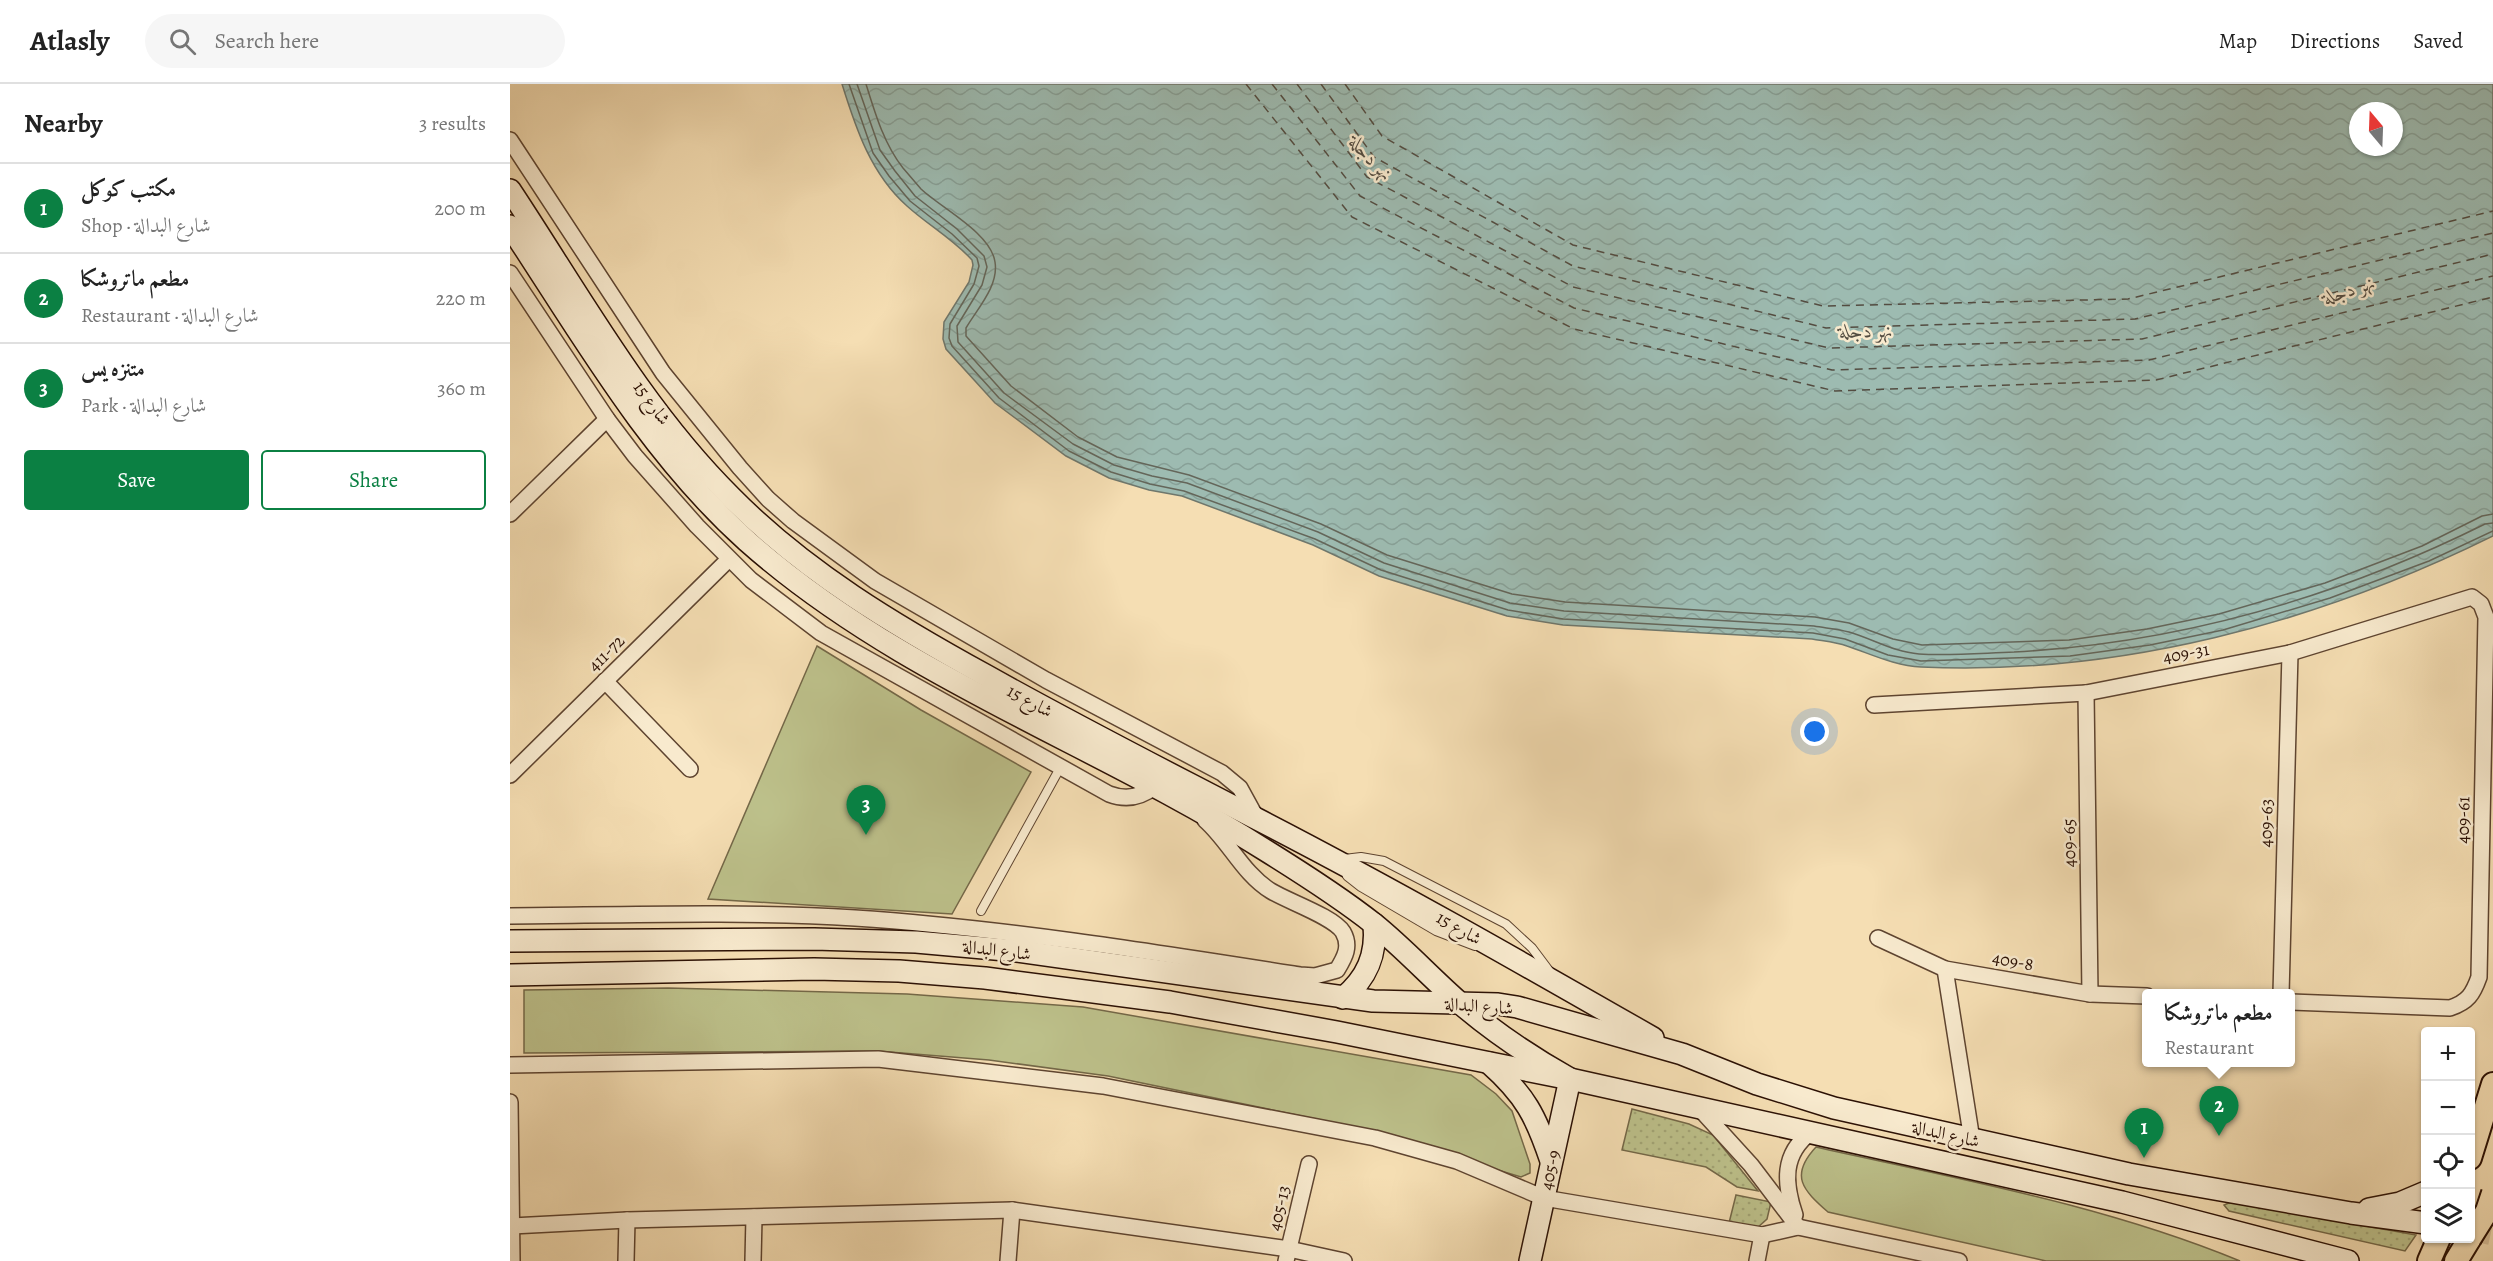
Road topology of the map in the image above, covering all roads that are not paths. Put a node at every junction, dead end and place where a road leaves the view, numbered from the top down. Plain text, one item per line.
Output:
1 (510, 140) edge
2 (510, 190) edge
3 (510, 226) edge
4 (510, 258) edge
5 (532, 259) junction
6 (510, 273) edge
7 (607, 419) junction
8 (510, 514) edge
9 (729, 559) junction
10 (2489, 617) edge
11 (2290, 653) junction
12 (605, 681) junction
13 (2086, 693) junction
14 (1874, 705) dead end
15 (1082, 740) junction
16 (1166, 743) junction
17 (1060, 768) junction
18 (690, 769) dead end
19 (510, 775) edge
20 (1154, 777) junction
21 (1186, 801) junction
22 (1257, 819) junction
23 (1246, 838) junction
24 (1336, 861) junction
25 (981, 911) dead end
26 (510, 916) edge
27 (1374, 924) junction
28 (1878, 938) dead end
29 (510, 941) edge
30 (1945, 969) junction
31 (510, 975) edge
32 (1557, 983) junction
33 (2281, 989) edge
34 (2090, 994) junction
35 (2142, 996) edge
36 (1343, 998) junction
37 (2295, 1002) edge
38 (1460, 1003) junction
39 (1682, 1054) junction
40 (1489, 1062) junction
41 (510, 1065) edge
42 (1570, 1079) junction
43 (2493, 1084) edge
44 (510, 1102) edge
45 (1700, 1109) junction
46 (1811, 1132) junction
47 (1972, 1140) junction
48 (2475, 1142) edge
49 (1552, 1162) junction
50 (1309, 1164) dead end
51 (2493, 1193) edge
52 (2421, 1194) edge
53 (1544, 1198) junction
54 (1012, 1210) junction
55 (2351, 1213) junction
56 (754, 1217) junction
57 (627, 1220) junction
58 (2421, 1222) edge
59 (512, 1226) junction
60 (1798, 1227) junction
61 (2475, 1230) edge
62 (1762, 1235) junction
63 (2437, 1243) edge
64 (2467, 1243) edge
65 (1288, 1255) edge
66 (2331, 1258) edge
67 (512, 1261) edge
68 (626, 1261) edge
69 (753, 1261) edge
70 (1008, 1261) edge
71 (1344, 1261) edge
72 (1530, 1261) edge
73 (1757, 1261) edge
74 (1959, 1261) edge
75 (2348, 1261) edge
76 (2429, 1261) edge
77 (2456, 1261) edge

1 - 16 street
2 - 15 main road, شارع 15
3 - 5 main road, شارع 15
4 - 5 main road
5 - 15 main road, شارع 15
6 - 7 street
7 - 8 street
7 - 9 street
9 - 12 street, 411-72
9 - 17 street
10 - 11 street, 409-31
10 - 37 street, 409-61
11 - 13 street, 409-31
11 - 33 street, 409-63
12 - 18 street
12 - 19 street, 411-72
13 - 14 street, 409-31
13 - 34 street, 409-65
15 - 20 main road, شارع 15
16 - 20 street
16 - 22 street
17 - 20 street
17 - 25 lane
20 - 21 main road, شارع 15
20 - 22 main road, شارع 15
21 - 23 main road, شارع 15
21 - 26 street
22 - 23 main road
22 - 24 main road, شارع 15
23 - 27 main road, شارع 15
24 - 32 main road, شارع 15
24 - 32 lane
27 - 36 main road
27 - 38 main road, شارع 15
28 - 30 street, 409-8
29 - 36 main road, شارع البدالة
30 - 34 street, 409-8
30 - 47 street
31 - 40 main road, شارع البدالة
32 - 39 main road, شارع 15
34 - 35 street, 409-8
36 - 38 main road, شارع البدالة
38 - 39 main road, شارع البدالة
38 - 42 main road, شارع 15
39 - 47 main road, شارع البدالة
40 - 42 main road, شارع البدالة
40 - 49 main road
41 - 53 street
42 - 45 main road, شارع البدالة
42 - 49 main road, 405-9
43 - 48 main road
44 - 59 street
45 - 46 main road, شارع البدالة
45 - 60 street
46 - 60 street
46 - 66 main road, شارع البدالة
47 - 55 main road, شارع البدالة
49 - 53 main road, 405-9
50 - 65 street, 405-13
51 - 61 main road, bridge
52 - 55 main road
53 - 62 street
53 - 72 main road, 405-9
54 - 56 street
54 - 65 street
54 - 70 street
55 - 58 main road, شارع البدالة
56 - 57 street
56 - 69 street
57 - 59 street
57 - 68 street
59 - 67 street
60 - 62 street
60 - 74 street
62 - 73 street
63 - 76 main road
64 - 77 main road
65 - 71 street
66 - 75 main road, شارع البدالة

